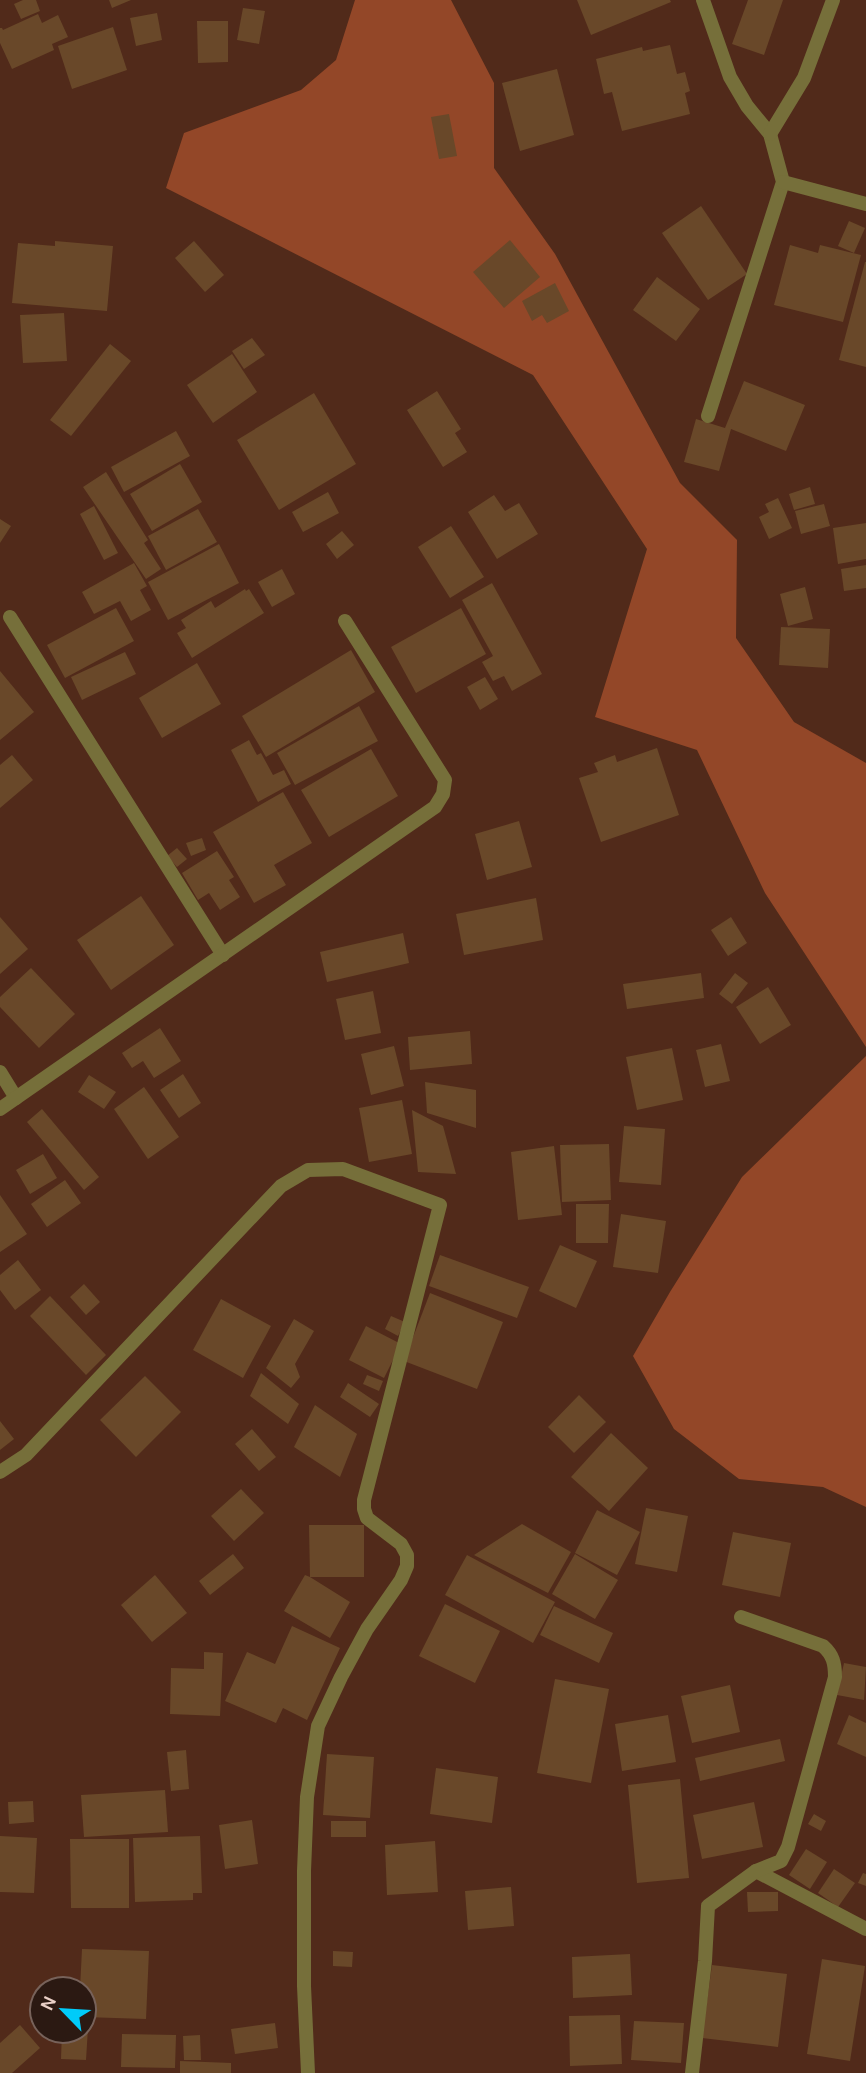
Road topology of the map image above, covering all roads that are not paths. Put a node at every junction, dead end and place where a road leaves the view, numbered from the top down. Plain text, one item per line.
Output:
1 (703, 0) edge
2 (833, 0) edge
3 (770, 134) junction
4 (783, 182) junction
5 (866, 204) edge
6 (708, 416) dead end
7 (10, 617) dead end
8 (345, 621) dead end
9 (223, 955) junction
10 (0, 1072) edge
11 (16, 1098) junction
12 (0, 1109) edge
13 (0, 1472) edge
14 (741, 1617) dead end
15 (755, 1871) junction
16 (866, 1929) edge
17 (308, 2073) edge
18 (692, 2073) edge

1 - 3 street
2 - 3 street
3 - 4 street
4 - 5 street
4 - 6 street
7 - 9 street
8 - 9 street
9 - 11 street
10 - 11 street
11 - 12 street
13 - 17 street
14 - 15 street
15 - 16 street
15 - 18 street

